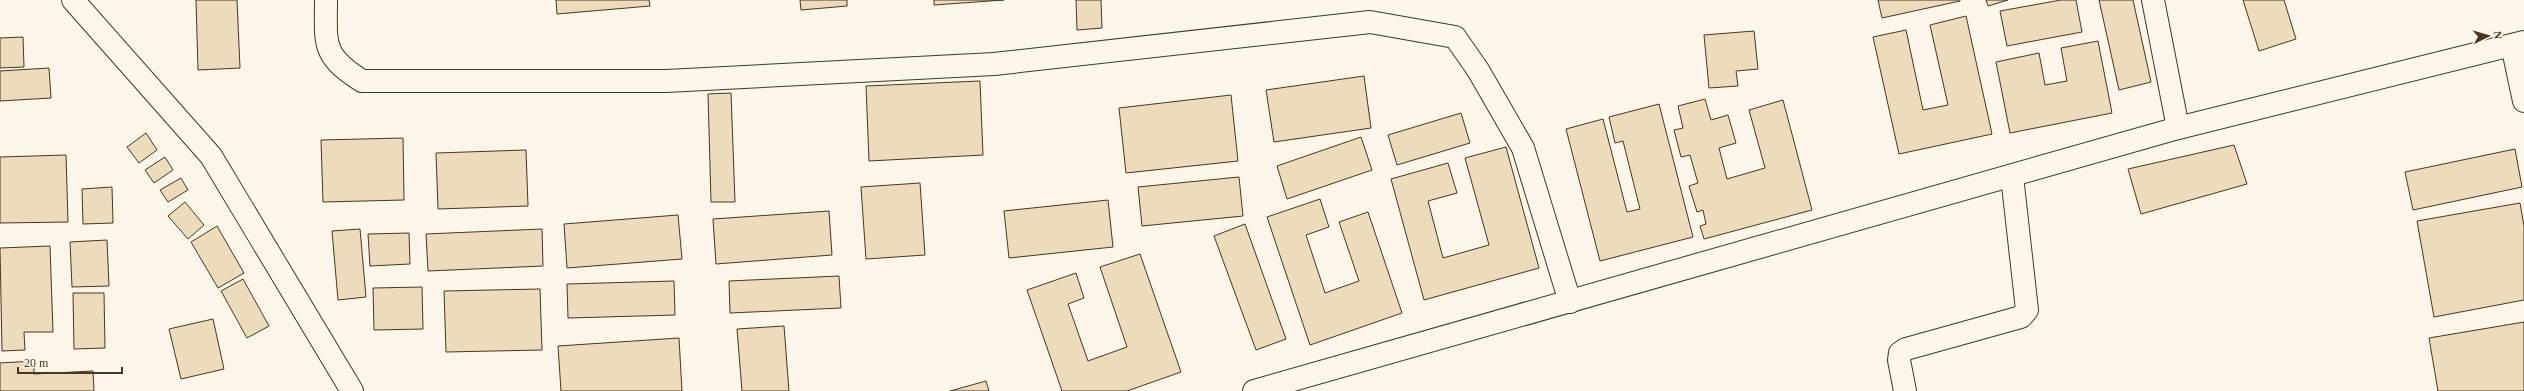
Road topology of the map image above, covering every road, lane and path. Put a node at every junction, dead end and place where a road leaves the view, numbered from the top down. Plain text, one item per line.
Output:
1 (73, 0) edge
2 (326, 0) edge
3 (2153, 0) edge
4 (2518, 44) edge
5 (2524, 101) edge
6 (2178, 128) junction
7 (2012, 176) junction
8 (1570, 302) junction
9 (1316, 383) edge
10 (352, 391) edge
11 (1254, 391) edge
12 (1905, 391) edge

1 - 10 street
2 - 8 street
3 - 6 street
4 - 5 street
4 - 6 street
6 - 7 street
7 - 8 street
7 - 12 street
8 - 9 street
9 - 11 street

